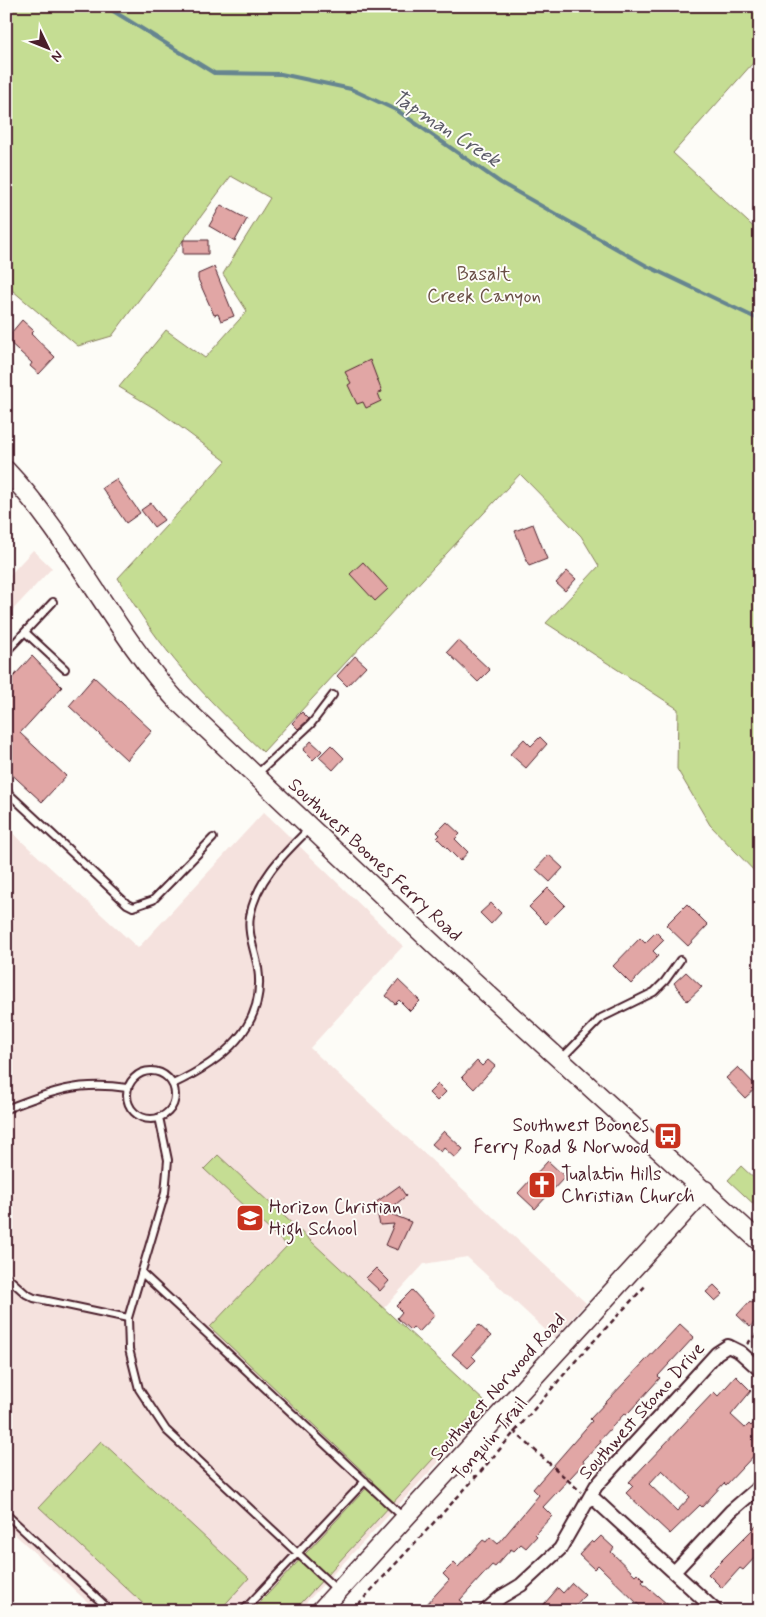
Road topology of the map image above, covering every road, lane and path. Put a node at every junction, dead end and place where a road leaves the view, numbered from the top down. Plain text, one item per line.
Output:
1 (6, 470) edge
2 (53, 602) dead end
3 (25, 632) junction
4 (6, 652) edge
5 (65, 669) dead end
6 (333, 695) dead end
7 (254, 777) junction
8 (6, 791) edge
9 (309, 828) junction
10 (213, 838) dead end
11 (680, 960) dead end
12 (560, 1060) junction
13 (173, 1084) junction
14 (127, 1088) junction
15 (6, 1109) edge
16 (159, 1117) junction
17 (705, 1190) junction
18 (760, 1242) edge
19 (142, 1273) junction
20 (6, 1276) edge
21 (647, 1284) dead end
22 (128, 1318) junction
23 (760, 1331) edge
24 (740, 1352) junction
25 (760, 1370) edge
26 (499, 1417) junction
27 (516, 1431) junction
28 (364, 1481) junction
29 (760, 1486) edge
30 (591, 1496) junction
31 (6, 1514) edge
32 (405, 1519) junction
33 (297, 1553) junction
34 (674, 1572) junction
35 (338, 1591) junction
36 (111, 1611) edge
37 (243, 1611) edge
38 (320, 1611) edge
39 (352, 1611) edge
40 (485, 1611) edge
41 (716, 1611) edge

1 - 7 main road, Southwest Boones Ferry Road
2 - 3 lane
3 - 4 lane
3 - 5 lane
6 - 7 lane
7 - 9 main road, Southwest Boones Ferry Road
8 - 10 lane
9 - 12 main road, Southwest Boones Ferry Road
9 - 13 lane
11 - 12 lane
12 - 17 main road, Southwest Boones Ferry Road
13 - 14 lane
13 - 16 lane
14 - 15 lane
14 - 16 lane
16 - 19 lane
17 - 18 main road, Southwest Boones Ferry Road
17 - 26 main road, Southwest Norwood Road
19 - 22 lane
19 - 28 lane
20 - 22 lane
21 - 27 path, Tonquin Trail
22 - 33 lane
23 - 24 path
24 - 25 street
24 - 30 street, Southwest Stono Drive
26 - 27 path
26 - 32 main road, Southwest Norwood Road
27 - 30 path
27 - 39 path, Tonquin Trail
28 - 32 lane
28 - 33 lane
29 - 34 street
30 - 34 street
30 - 40 street, Southwest Stono Drive
31 - 36 lane
32 - 35 main road, Southwest Norwood Road
33 - 35 lane
33 - 37 lane
34 - 41 street
35 - 38 main road, Southwest Norwood Road

